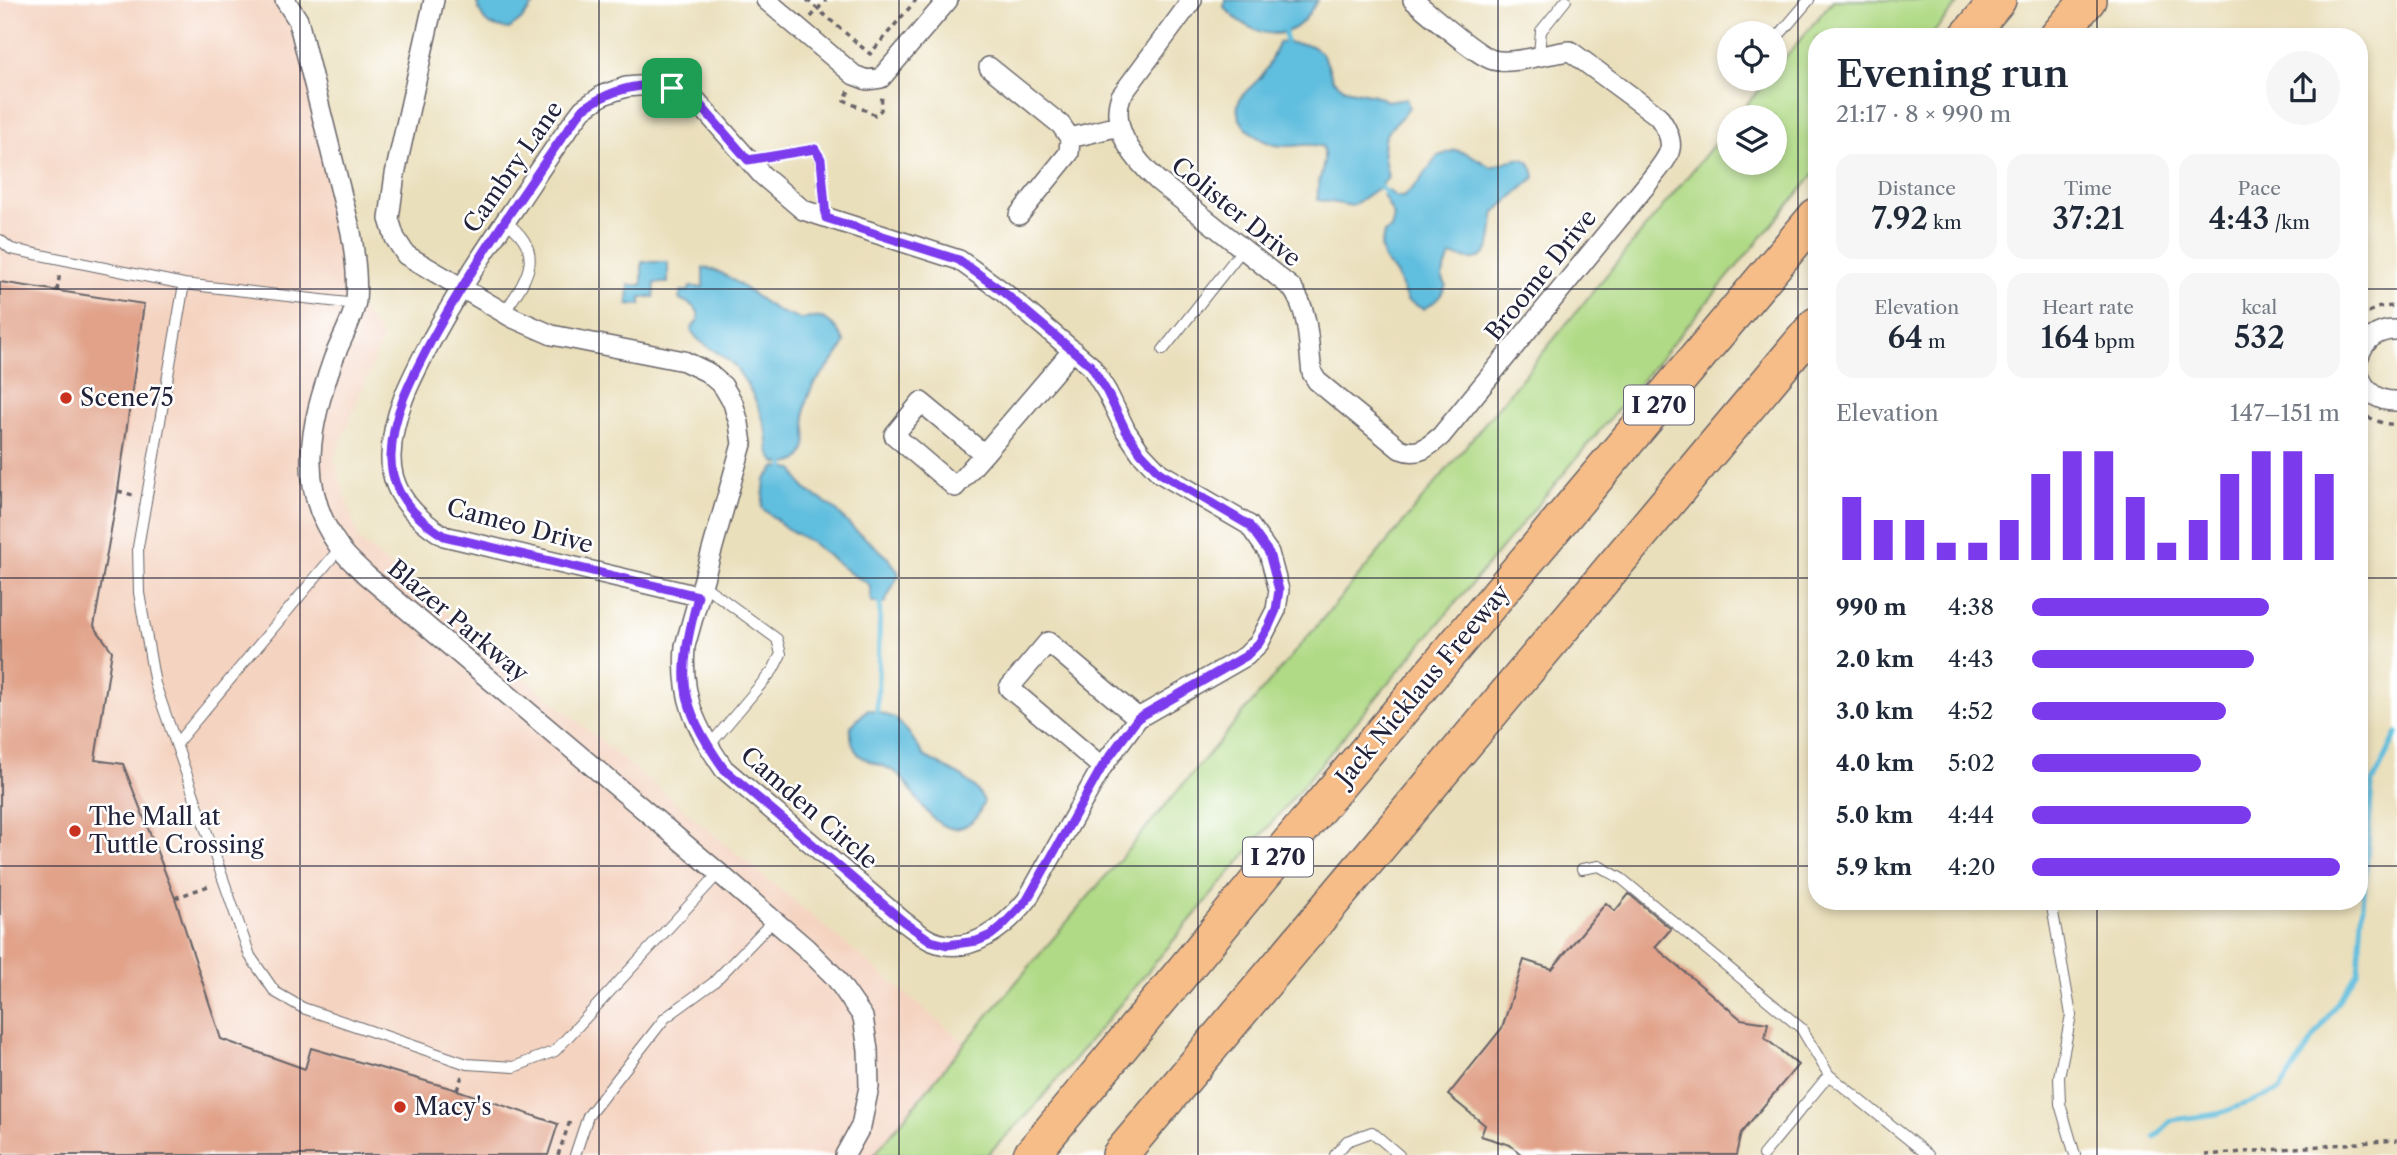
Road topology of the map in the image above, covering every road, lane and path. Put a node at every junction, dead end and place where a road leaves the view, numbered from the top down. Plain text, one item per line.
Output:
1 (285, 0) edge
2 (434, 0) edge
3 (766, 0) edge
4 (807, 0) edge
5 (916, 0) edge
6 (947, 0) edge
7 (1192, 0) edge
8 (1413, 0) edge
9 (1566, 0) edge
10 (1809, 0) edge
11 (1998, 0) edge
12 (2088, 0) edge
13 (1787, 26) edge
14 (1975, 28) edge
15 (2065, 28) edge
16 (1539, 55) junction
17 (989, 67) dead end
18 (854, 75) junction
19 (882, 87) junction
20 (1119, 126) junction
21 (1070, 138) junction
22 (748, 160) junction
23 (1019, 215) dead end
24 (826, 218) junction
25 (505, 221) junction
26 (1808, 226) edge
27 (0, 240) edge
28 (1243, 249) junction
29 (61, 259) junction
30 (184, 284) junction
31 (461, 286) junction
32 (57, 291) dead end
33 (356, 304) junction
34 (2397, 306) edge
35 (2368, 312) edge
36 (504, 313) junction
37 (2397, 330) edge
38 (1808, 335) edge
39 (2368, 341) edge
40 (1163, 349) dead end
41 (1073, 350) junction
42 (2368, 390) edge
43 (2397, 401) edge
44 (2368, 417) edge
45 (2397, 425) edge
46 (1418, 452) joint
47 (984, 454) junction
48 (340, 548) junction
49 (699, 590) junction
50 (1138, 718) junction
51 (176, 744) junction
52 (708, 747) junction
53 (1102, 767) junction
54 (1581, 869) dead end
55 (719, 873) junction
56 (223, 881) junction
57 (176, 898) dead end
58 (2054, 910) edge
59 (773, 921) junction
60 (1239, 1014) junction
61 (1829, 1075) junction
62 (2397, 1140) edge
63 (576, 1155) edge
64 (845, 1155) edge
65 (1031, 1155) edge
66 (1120, 1155) edge
67 (1143, 1155) edge
68 (1335, 1155) edge
69 (1399, 1155) edge
70 (1763, 1155) edge
71 (1928, 1155) edge
72 (2076, 1155) edge
73 (2205, 1155) edge

1 - 33 street, Blazer Parkway
2 - 31 street, Camden Circle
3 - 18 street
4 - 5 path
6 - 19 street
7 - 20 street
8 - 16 street
9 - 16 lane
10 - 13 lane
11 - 14 highway
12 - 15 highway
16 - 46 street, Broome Drive
17 - 21 street
18 - 19 street
18 - 19 path
20 - 21 street
20 - 28 street, Colister Drive
21 - 23 street
22 - 24 street, Cambry Lane
22 - 24 lane
22 - 25 street, Cambry Lane
24 - 41 street, Cambry Lane
25 - 31 street, Cambry Lane
25 - 36 lane
26 - 65 highway, Jack Nicklaus Freeway / I 270
27 - 29 lane
28 - 40 lane
28 - 46 street, Colister Drive
29 - 30 lane
29 - 32 path
30 - 33 lane
30 - 51 lane
31 - 36 street, Camden Circle
31 - 49 street, Cameo Drive
33 - 48 street, Blazer Parkway
34 - 35 path
36 - 49 street, Camden Circle
37 - 39 street
38 - 60 highway, I 270
41 - 47 street
41 - 50 street, Cambry Lane
42 - 43 street
44 - 45 path
47 - 47 street
48 - 51 lane
48 - 55 street, Blazer Parkway
49 - 52 street, Camden Circle
49 - 52 lane
50 - 53 street, Cambry Lane
50 - 53 street
51 - 56 lane
52 - 53 street, Camden Circle
54 - 61 lane
55 - 56 lane
55 - 59 street, Blazer Parkway
56 - 57 path
58 - 72 lane
59 - 63 lane
59 - 64 street, Blazer Parkway
60 - 66 highway, I 270
60 - 67 highway
61 - 70 lane
61 - 71 lane
62 - 73 path
68 - 69 lane

